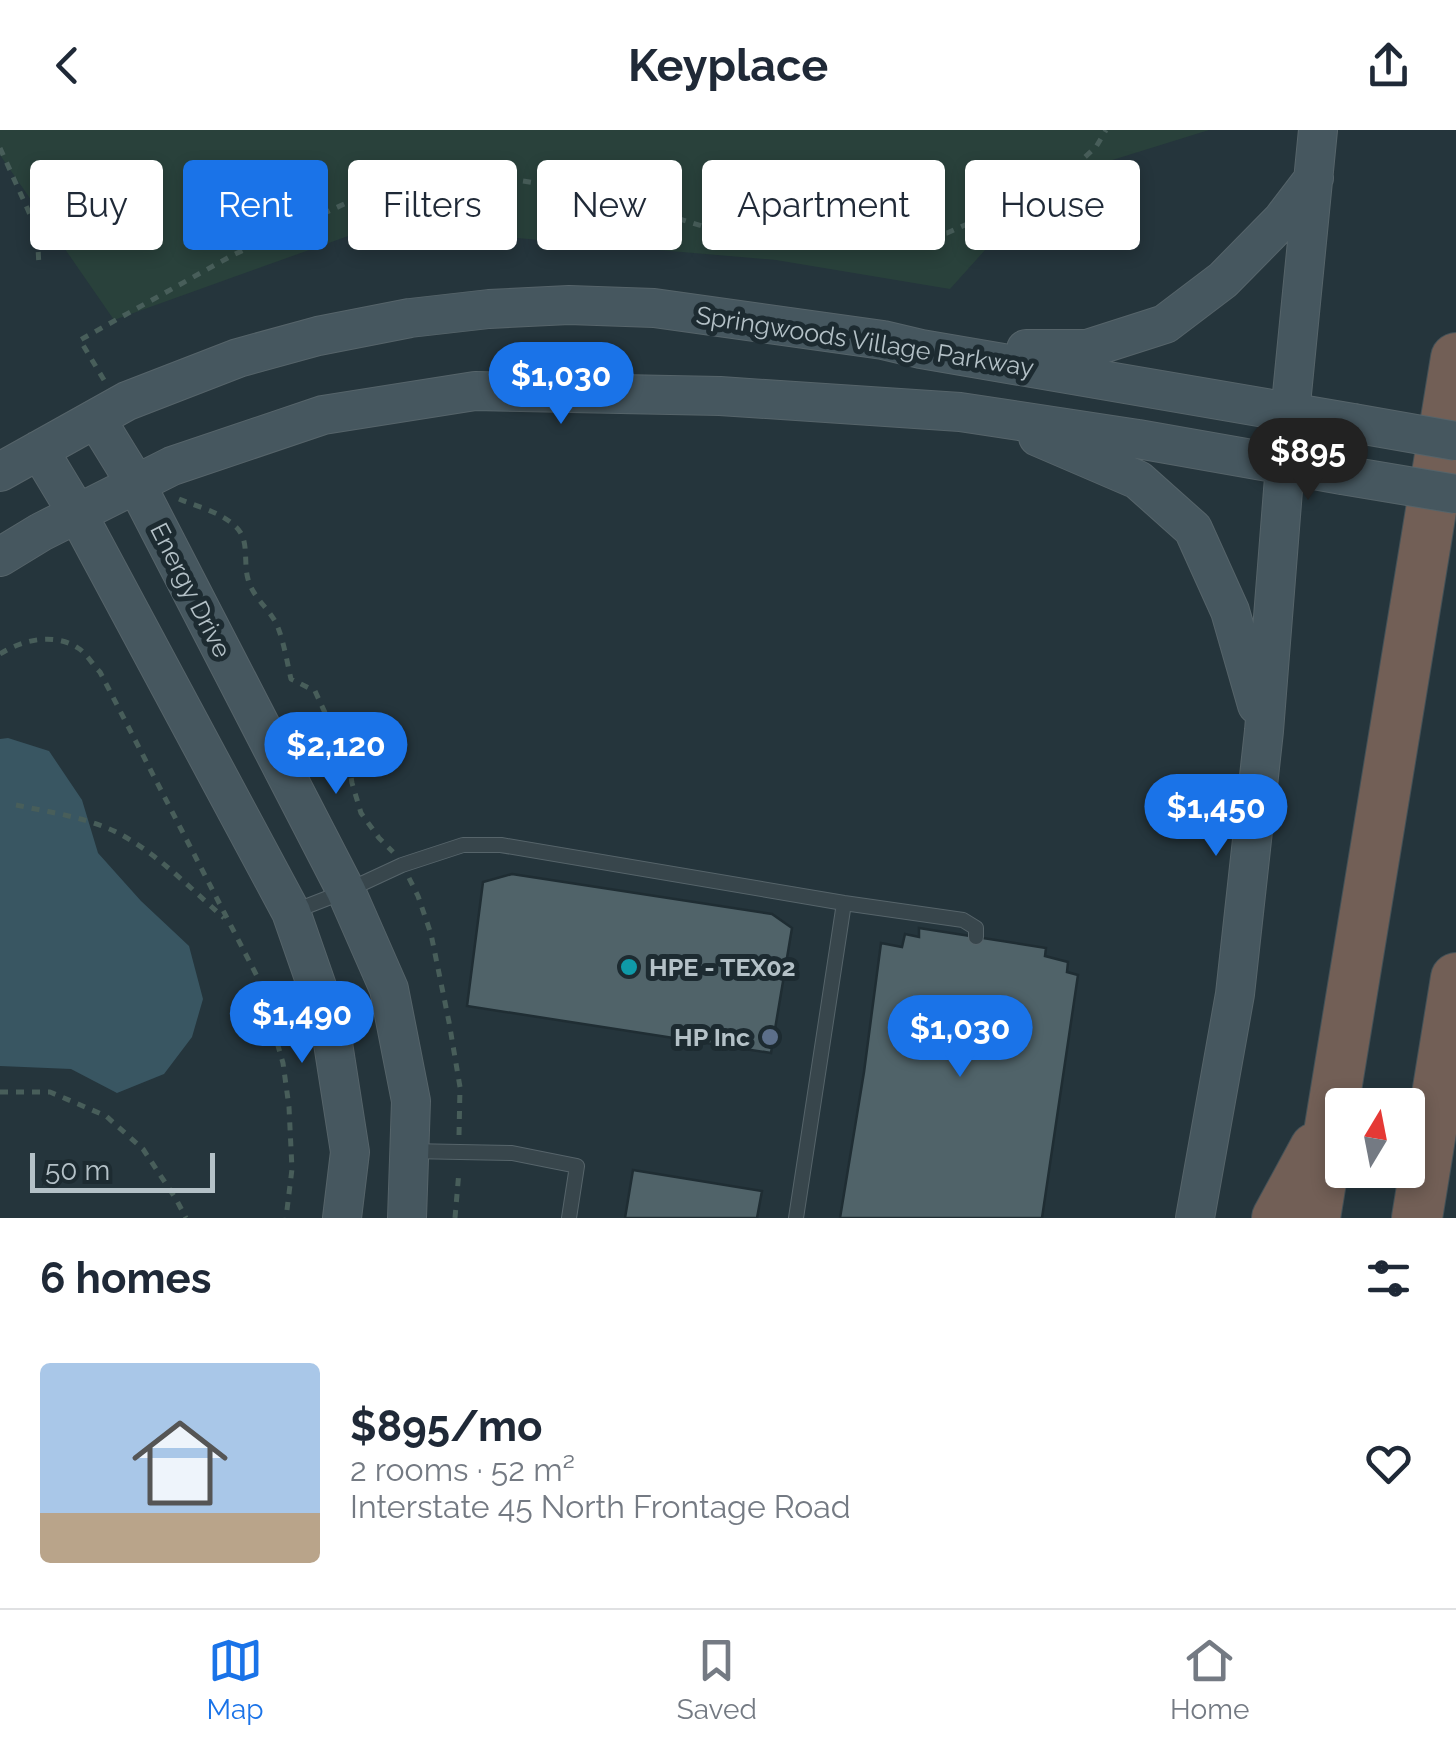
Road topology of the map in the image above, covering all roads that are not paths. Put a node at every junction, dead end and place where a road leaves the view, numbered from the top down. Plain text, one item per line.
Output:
1 (1318, 130) edge
2 (1314, 178) junction
3 (883, 340) junction
4 (1456, 358) edge
5 (108, 411) junction
6 (1290, 412) junction
7 (990, 416) junction
8 (1456, 440) edge
9 (39, 450) junction
10 (1285, 464) junction
11 (0, 472) edge
12 (150, 478) junction
13 (1456, 494) edge
14 (77, 513) junction
15 (0, 557) edge
16 (1264, 730) junction
17 (346, 891) junction
18 (844, 903) junction
19 (291, 912) junction
20 (976, 938) dead end
21 (1456, 978) edge
22 (1337, 1088) edge
23 (1437, 1098) junction
24 (1325, 1131) edge
25 (409, 1151) junction
26 (1325, 1162) edge
27 (1456, 1196) edge
28 (342, 1218) edge
29 (407, 1218) edge
30 (569, 1218) edge
31 (796, 1218) edge
32 (1195, 1218) edge
33 (1277, 1218) edge
34 (1316, 1218) edge
35 (1418, 1218) edge

1 - 2 main road
2 - 3 main road
2 - 6 main road
3 - 5 main road, Springwoods Village Parkway
3 - 6 main road, Springwoods Village Parkway
4 - 22 highway
5 - 9 main road, Springwoods Village Parkway
5 - 12 main road, Energy Drive
6 - 8 main road, Springwoods Village Parkway, bridge
6 - 10 main road
7 - 10 main road
7 - 12 main road
7 - 16 main road
9 - 11 main road, Springwoods Village Parkway
9 - 14 main road
10 - 13 main road, bridge
10 - 16 main road
12 - 14 main road
12 - 17 main road, Energy Drive
14 - 15 main road
14 - 19 main road
16 - 32 main road
17 - 18 lane
17 - 19 lane
17 - 25 main road, Energy Drive
18 - 20 lane
18 - 31 lane
19 - 28 main road
21 - 23 highway
23 - 27 highway
23 - 35 highway
24 - 33 highway
25 - 29 main road, Energy Drive
25 - 30 lane
26 - 34 highway

